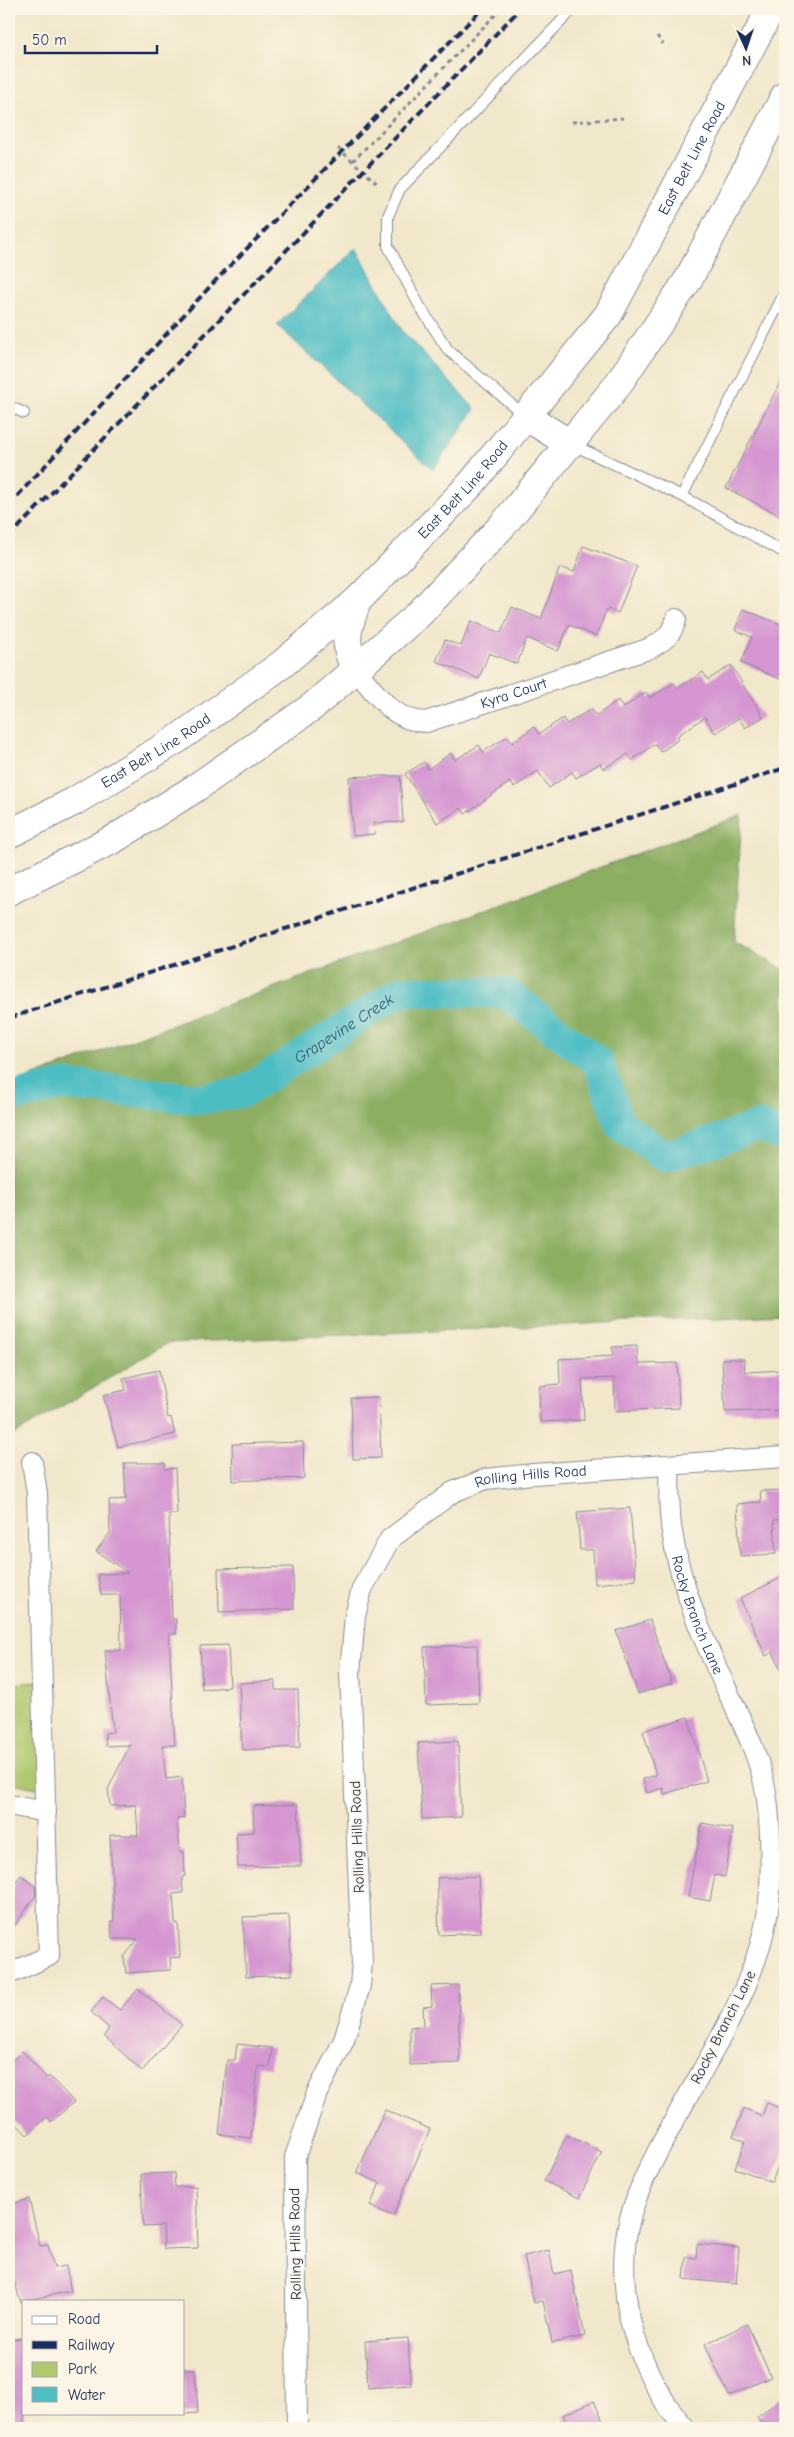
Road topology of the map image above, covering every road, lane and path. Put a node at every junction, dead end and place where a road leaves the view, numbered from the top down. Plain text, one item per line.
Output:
1 (501, 9) edge
2 (573, 9) edge
3 (771, 9) edge
4 (657, 36) dead end
5 (663, 44) dead end
6 (785, 96) edge
7 (623, 118) dead end
8 (572, 122) dead end
9 (338, 148) dead end
10 (353, 161) junction
11 (379, 185) dead end
12 (785, 292) edge
13 (9, 406) edge
14 (24, 413) dead end
15 (527, 417) junction
16 (570, 444) junction
17 (682, 496) junction
18 (785, 552) edge
19 (357, 601) junction
20 (676, 619) dead end
21 (355, 669) junction
22 (9, 834) edge
23 (9, 891) edge
24 (785, 1456) edge
25 (32, 1462) dead end
26 (669, 1464) junction
27 (9, 1805) edge
28 (46, 1812) junction
29 (777, 1905) edge
30 (9, 1974) edge
31 (297, 2428) edge
32 (685, 2428) edge

1 - 10 path
2 - 15 lane
3 - 15 main road, East Belt Line Road
4 - 5 path
6 - 16 main road
7 - 8 path
9 - 10 path
10 - 11 path
12 - 17 lane
13 - 14 lane
15 - 16 main road
15 - 19 main road, East Belt Line Road
16 - 17 lane
16 - 21 main road
17 - 18 lane
19 - 21 main road
19 - 22 main road, East Belt Line Road
20 - 21 street, Kyra Court
21 - 23 main road
24 - 26 street, Rolling Hills Road
25 - 28 street
26 - 29 street, Rocky Branch Lane
26 - 31 street, Rolling Hills Road
27 - 28 street
28 - 30 street
29 - 32 street, Rocky Branch Lane

